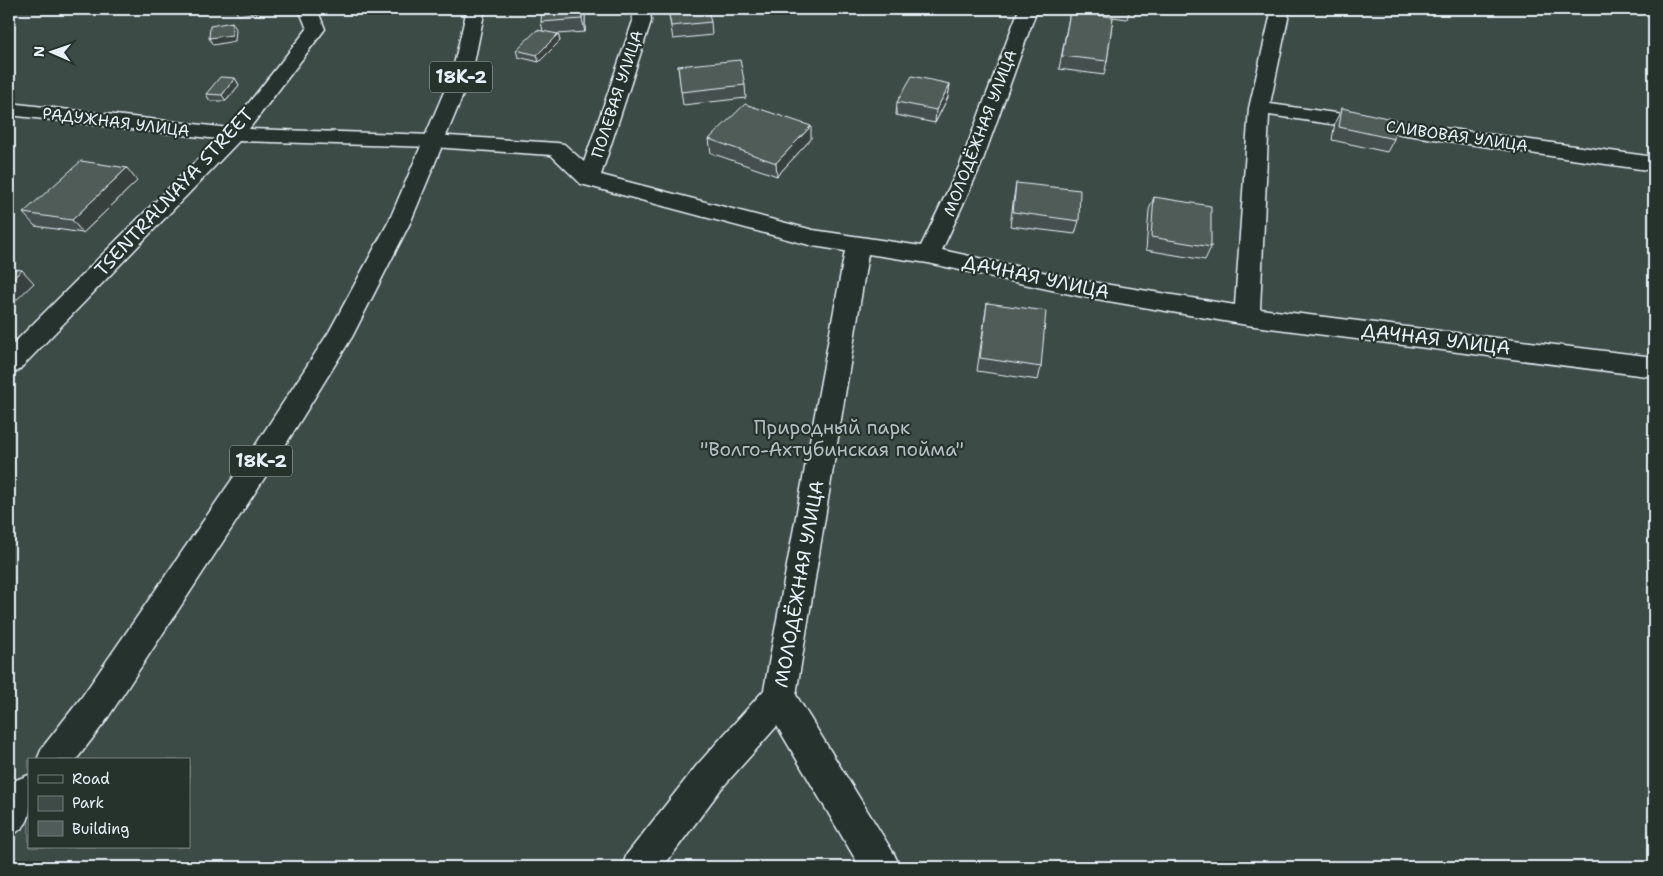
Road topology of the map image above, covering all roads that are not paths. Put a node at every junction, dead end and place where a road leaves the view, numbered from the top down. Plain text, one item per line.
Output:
1 (308, 9) edge
2 (476, 9) edge
3 (641, 9) edge
4 (1028, 9) edge
5 (1281, 9) edge
6 (1259, 108) junction
7 (9, 109) edge
8 (234, 135) junction
9 (433, 141) junction
10 (1654, 164) edge
11 (589, 178) junction
12 (858, 245) junction
13 (928, 255) junction
14 (1248, 316) junction
15 (9, 364) edge
16 (1654, 367) edge
17 (778, 698) junction
18 (56, 758) edge
19 (28, 794) edge
20 (9, 818) edge
21 (640, 867) edge
22 (881, 867) edge

1 - 8 street, TSENTRALNAYA STREET
2 - 9 street, 18К-2
3 - 11 street, ПОЛЕВАЯ УЛИЦА
4 - 13 street, МОЛОДЁЖНАЯ УЛИЦА
5 - 6 street
6 - 10 street, СЛИВОВАЯ УЛИЦА
6 - 14 street
7 - 8 street, РАДУЖНАЯ УЛИЦА
8 - 9 street, РАДУЖНАЯ УЛИЦА
8 - 15 street, TSENTRALNAYA STREET
9 - 11 street, ДАЧНАЯ УЛИЦА
9 - 18 street, 18К-2
11 - 12 street, ДАЧНАЯ УЛИЦА
12 - 13 street, ДАЧНАЯ УЛИЦА
12 - 17 street, МОЛОДЁЖНАЯ УЛИЦА
13 - 14 street, ДАЧНАЯ УЛИЦА
14 - 16 street, ДАЧНАЯ УЛИЦА
17 - 21 street
17 - 22 street, МОЛОДЁЖНАЯ УЛИЦА
19 - 20 street

